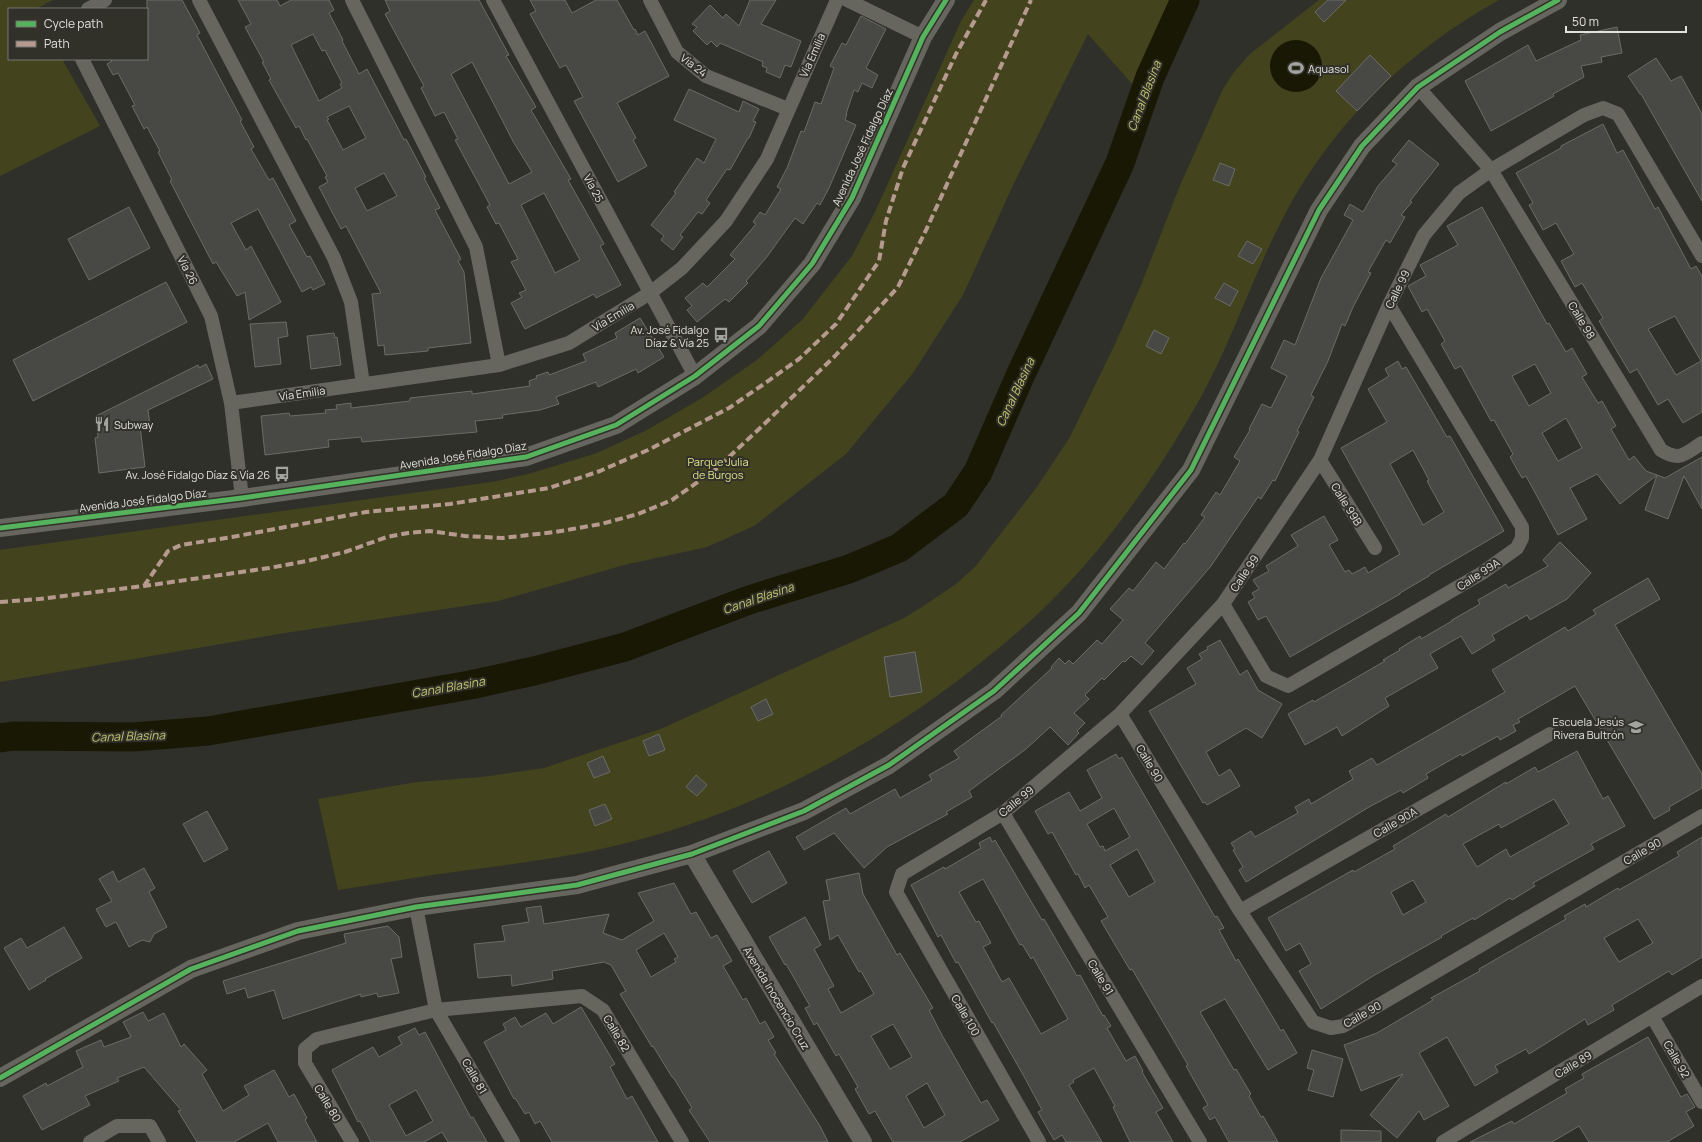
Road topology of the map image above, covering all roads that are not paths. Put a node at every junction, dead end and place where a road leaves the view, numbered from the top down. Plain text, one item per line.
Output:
1 (105, 0) edge
2 (199, 0) edge
3 (352, 0) edge
4 (493, 0) edge
5 (650, 0) edge
6 (837, 0) edge
7 (847, 0) edge
8 (946, 0) edge
9 (1558, 0) edge
10 (90, 8) edge
11 (923, 37) junction
12 (83, 60) edge
13 (1418, 87) junction
14 (788, 109) junction
15 (1491, 170) junction
16 (1702, 256) edge
17 (650, 293) junction
18 (1389, 305) junction
19 (498, 365) junction
20 (695, 376) junction
21 (363, 384) junction
22 (231, 403) junction
23 (1702, 443) edge
24 (1320, 460) junction
25 (242, 498) junction
26 (0, 528) edge
27 (1375, 548) dead end
28 (1223, 604) junction
29 (1120, 714) junction
30 (1550, 734) dead end
31 (1003, 813) junction
32 (1702, 816) edge
33 (692, 854) junction
34 (896, 892) joint
35 (416, 907) junction
36 (1240, 911) junction
37 (1702, 986) edge
38 (436, 1010) junction
39 (1652, 1016) junction
40 (305, 1063) joint
41 (0, 1078) edge
42 (1702, 1102) edge
43 (1035, 1141) edge
44 (90, 1142) edge
45 (159, 1142) edge
46 (352, 1142) edge
47 (513, 1142) edge
48 (682, 1142) edge
49 (862, 1142) edge
50 (1200, 1142) edge
51 (1443, 1142) edge

1 - 10 street
2 - 21 street
3 - 19 street
4 - 17 street, Vía 25
5 - 14 street, Vía 24
6 - 14 street, Vía Emilia
7 - 11 street
8 - 11 street, Avenida José Fidalgo Díaz
9 - 13 street
11 - 20 street, Avenida José Fidalgo Díaz
12 - 22 street, Vía 26
13 - 15 street, Calle 98
13 - 33 street
14 - 17 street, Vía Emilia
15 - 16 street
15 - 18 street, Calle 99
15 - 23 street, Calle 98
17 - 19 street, Vía Emilia
17 - 20 street, Vía 25
18 - 24 street, Calle 99
18 - 28 street, Calle 99A
19 - 21 street, Vía Emilia
20 - 25 street, Avenida José Fidalgo Díaz
21 - 22 street, Vía Emilia
22 - 25 street, Vía 26
24 - 27 street, Calle 99B
24 - 28 street, Calle 99
25 - 26 street, Avenida José Fidalgo Díaz
28 - 29 street, Calle 99
29 - 31 street, Calle 99
29 - 36 street, Calle 90
30 - 36 street, Calle 90A
31 - 34 street, Calle 99
31 - 50 street, Calle 91
32 - 36 street, Calle 90
33 - 35 street
33 - 49 street, Avenida Inocencio Cruz
34 - 43 street, Calle 100
35 - 38 street, Calle 81
35 - 41 street
37 - 39 street, Calle 89
38 - 40 street, Calle 82
38 - 47 street, Calle 81
38 - 48 street, Calle 82
39 - 42 street, Calle 92
39 - 51 street, Calle 89
40 - 46 street, Calle 80
44 - 45 street

